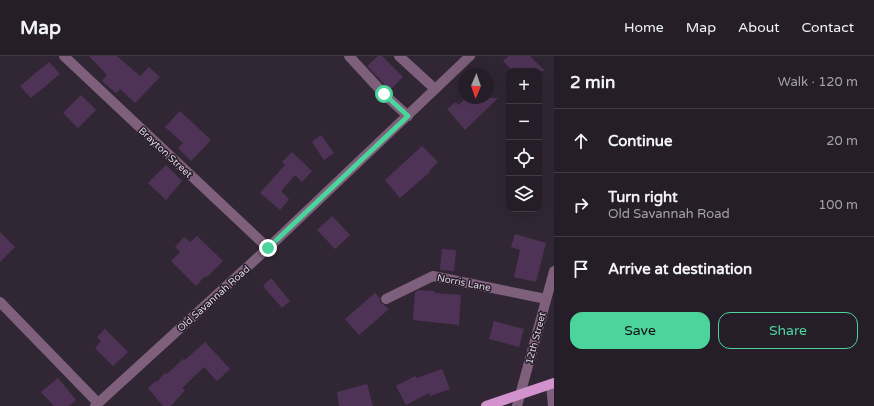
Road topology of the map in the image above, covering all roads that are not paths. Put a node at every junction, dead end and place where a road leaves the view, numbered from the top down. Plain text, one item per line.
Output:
1 (64, 56) edge
2 (350, 56) edge
3 (399, 56) edge
4 (470, 56) edge
5 (435, 90) junction
6 (408, 116) junction
7 (268, 248) junction
8 (554, 271) edge
9 (386, 299) dead end
10 (546, 299) junction
11 (0, 302) edge
12 (552, 384) edge
13 (520, 394) junction
14 (96, 405) edge
15 (486, 406) edge
16 (517, 406) edge
17 (553, 406) edge

1 - 7 street, Brayton Street
2 - 6 street
3 - 5 street
4 - 5 street, Old Savannah Road
5 - 6 street, Old Savannah Road
6 - 7 street, Old Savannah Road
7 - 14 street, Old Savannah Road
8 - 10 street, 12th Street
9 - 10 street, Norris Lane
10 - 13 street, 12th Street
11 - 14 street
12 - 13 main road
12 - 17 street
13 - 15 main road
13 - 16 street, 12th Street

